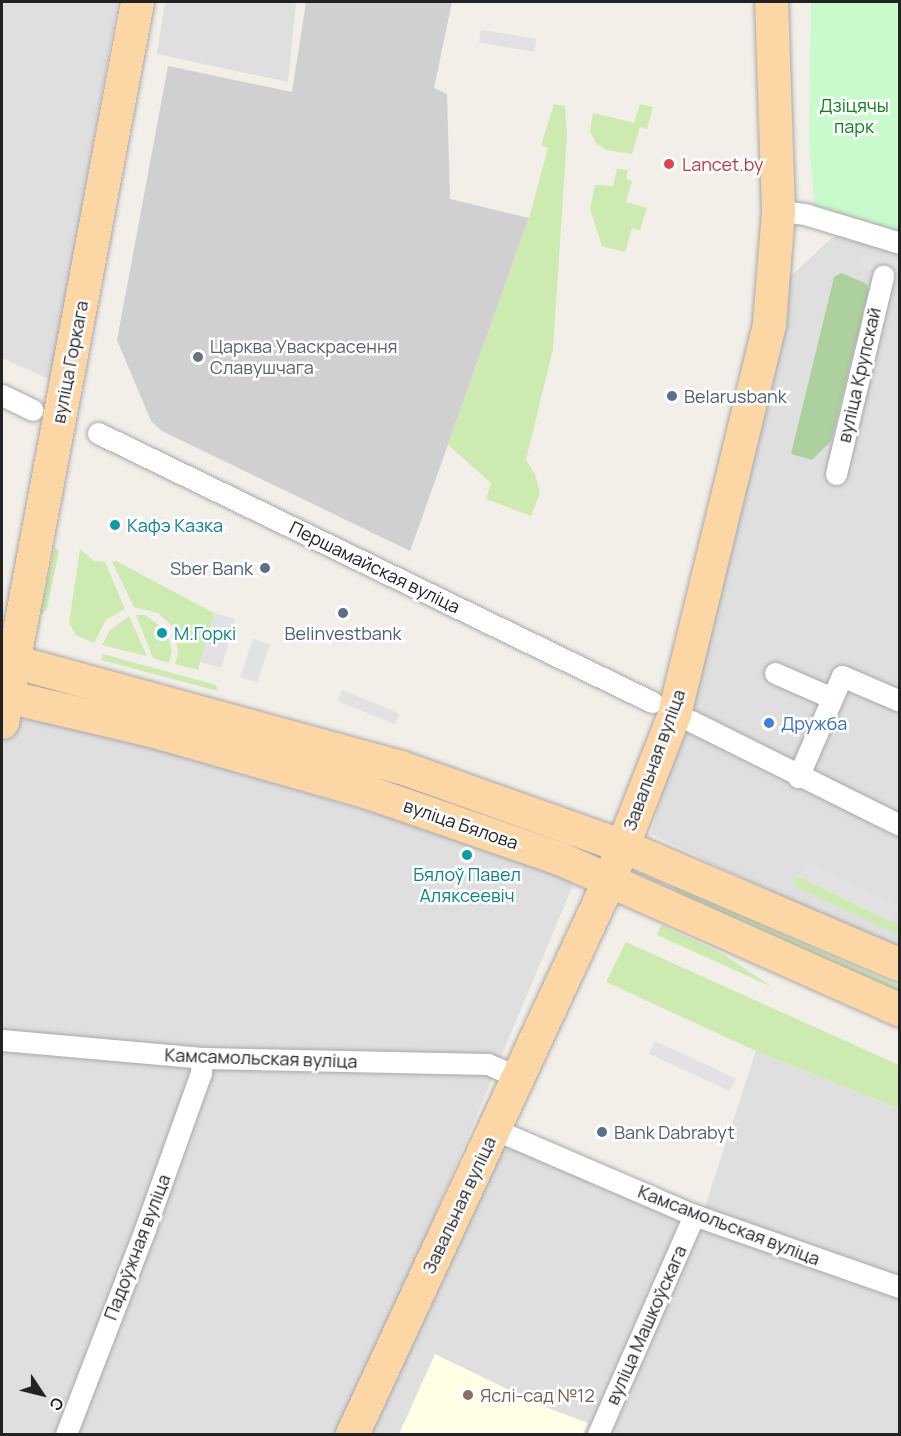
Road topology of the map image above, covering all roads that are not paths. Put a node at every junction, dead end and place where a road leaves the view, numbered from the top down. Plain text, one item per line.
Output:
1 (137, 2) edge
2 (771, 2) edge
3 (778, 210) junction
4 (900, 243) edge
5 (883, 276) dead end
6 (2, 395) edge
7 (33, 410) dead end
8 (98, 433) dead end
9 (836, 474) dead end
10 (7, 660) edge
11 (775, 673) dead end
12 (832, 698) junction
13 (900, 701) edge
14 (652, 702) dead end
15 (3, 704) edge
16 (691, 722) dead end
17 (798, 777) junction
18 (900, 825) edge
19 (623, 846) junction
20 (609, 880) junction
21 (900, 966) edge
22 (900, 1010) edge
23 (2, 1041) edge
24 (202, 1058) junction
25 (519, 1078) junction
26 (494, 1129) junction
27 (694, 1215) junction
28 (900, 1287) edge
29 (66, 1434) edge
30 (352, 1434) edge
31 (598, 1434) edge

1 - 10 main road, вуліца Горкага
2 - 3 main road, Завальная вуліца
3 - 4 street
3 - 19 main road, Завальная вуліца
5 - 9 street, вуліца Крупскай
6 - 7 street
8 - 14 street, Першамайская вуліца
10 - 15 main road, вуліца Горкага
10 - 19 main road, вуліца Бялова
11 - 12 street
12 - 13 street
12 - 17 street
15 - 20 main road, вуліца Бялова
16 - 17 street
17 - 18 street
19 - 20 main road, Завальная вуліца
19 - 21 main road, вуліца Бялова
20 - 22 main road, вуліца Бялова
20 - 25 main road, Завальная вуліца
23 - 24 street, Камсамольская вуліца
24 - 25 street, Камсамольская вуліца
24 - 29 street, Падоўжная вуліца
25 - 26 main road, Завальная вуліца
26 - 27 street, Камсамольская вуліца
26 - 30 main road, Завальная вуліца
27 - 28 street, Камсамольская вуліца
27 - 31 street, вуліца Машкоўскага

